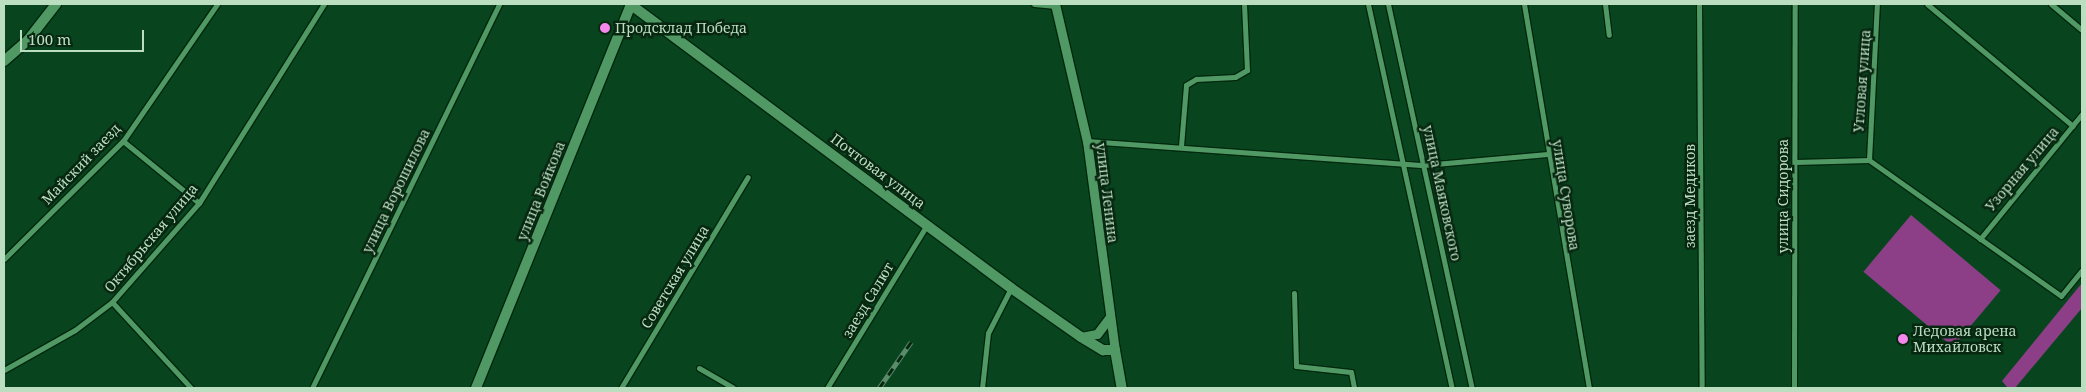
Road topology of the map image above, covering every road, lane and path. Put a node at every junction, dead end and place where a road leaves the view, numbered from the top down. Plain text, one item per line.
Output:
1 (56, 4) edge
2 (217, 4) edge
3 (324, 4) edge
4 (499, 4) edge
5 (631, 4) edge
6 (1034, 4) edge
7 (1244, 4) edge
8 (1368, 4) edge
9 (1388, 4) edge
10 (1524, 4) edge
11 (1605, 4) edge
12 (1699, 4) edge
13 (1795, 4) edge
14 (1877, 4) edge
15 (1926, 4) edge
16 (2051, 4) edge
17 (1055, 5) edge
18 (2082, 30) edge
19 (1609, 35) dead end
20 (4, 60) edge
21 (2082, 114) edge
22 (2073, 126) junction
23 (123, 141) junction
24 (1087, 141) junction
25 (1181, 146) junction
26 (1548, 154) junction
27 (1869, 160) junction
28 (1795, 162) junction
29 (1403, 163) junction
30 (1424, 165) junction
31 (748, 177) dead end
32 (199, 203) junction
33 (928, 224) junction
34 (1980, 239) junction
35 (4, 259) edge
36 (2082, 270) edge
37 (1011, 288) junction
38 (1294, 293) dead end
39 (112, 302) junction
40 (1110, 317) junction
41 (1081, 337) junction
42 (1114, 350) junction
43 (699, 368) dead end
44 (4, 370) edge
45 (191, 388) edge
46 (312, 388) edge
47 (476, 388) edge
48 (620, 388) edge
49 (733, 388) edge
50 (827, 388) edge
51 (982, 388) edge
52 (1122, 388) edge
53 (1354, 388) edge
54 (1452, 388) edge
55 (1472, 388) edge
56 (1590, 388) edge
57 (1702, 388) edge
58 (1794, 388) edge

1 - 20 main road
2 - 23 street, Майский заезд
3 - 32 street, Октябрьская улица
4 - 46 street, улица Ворошилова
5 - 33 main road, Почтовая улица
5 - 47 main road, улица Войкова
6 - 17 street
7 - 25 street
8 - 29 street
9 - 30 street, улица Маяковского
10 - 26 street, улица Суворова
11 - 19 street
12 - 57 street, заезд Медиков
13 - 28 street, улица Сидорова
14 - 27 street, Угловая улица
15 - 22 street
16 - 18 street
17 - 24 street, улица Ленина
21 - 22 street, Узорная улица
22 - 34 street, Узорная улица
23 - 32 street
23 - 35 street, Майский заезд
24 - 25 street
24 - 40 street, улица Ленина
25 - 29 street
26 - 30 street
26 - 56 street, улица Суворова
27 - 28 street
27 - 34 street
28 - 58 street, улица Сидорова
29 - 30 street
29 - 54 street
30 - 55 street, улица Маяковского
31 - 48 street, Советская улица
32 - 39 street, Октябрьская улица
33 - 37 main road, Почтовая улица
33 - 50 street, заезд Салют
34 - 36 street
37 - 41 main road, Почтовая улица
37 - 51 street
38 - 53 street
39 - 44 street, Октябрьская улица
39 - 45 street
40 - 41 street
40 - 42 street, улица Ленина
41 - 42 main road, Почтовая улица
42 - 52 main road, улица Ленина
43 - 49 street

